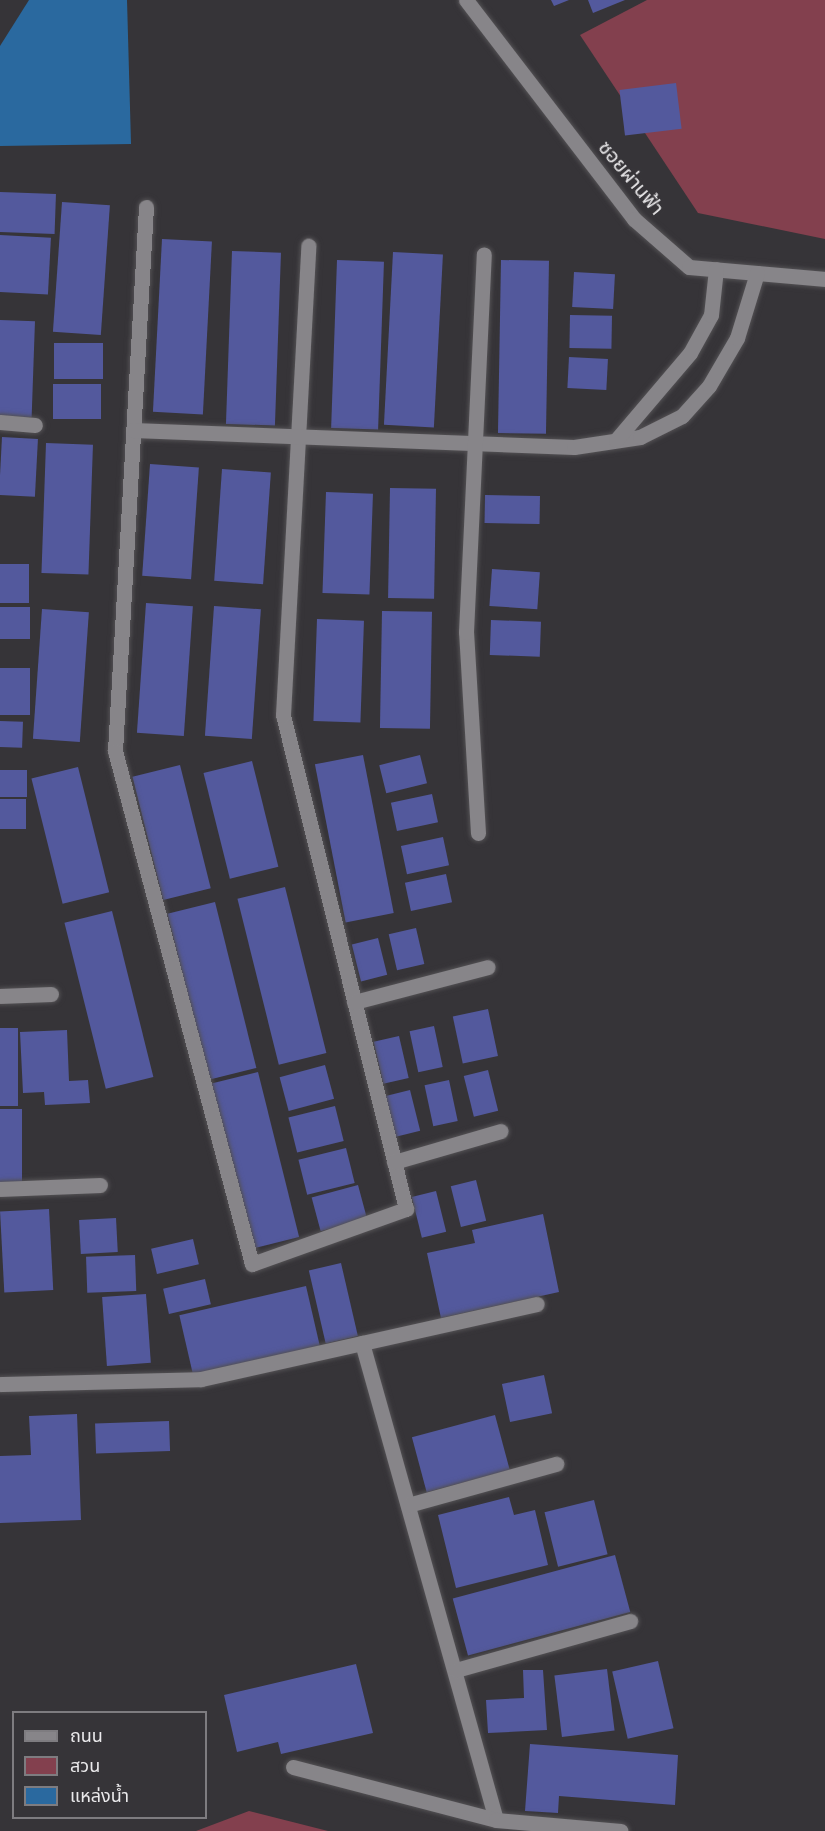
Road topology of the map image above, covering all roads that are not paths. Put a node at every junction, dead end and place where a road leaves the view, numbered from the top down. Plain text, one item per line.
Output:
1 (466, 0) edge
2 (146, 207) dead end
3 (308, 246) dead end
4 (484, 255) dead end
5 (716, 269) junction
6 (757, 273) junction
7 (825, 279) edge
8 (0, 422) edge
9 (35, 425) dead end
10 (133, 430) junction
11 (299, 436) junction
12 (616, 440) junction
13 (475, 442) junction
14 (478, 833) dead end
15 (488, 967) dead end
16 (51, 994) dead end
17 (0, 996) edge
18 (354, 1002) junction
19 (501, 1131) dead end
20 (394, 1162) junction
21 (100, 1185) dead end
22 (0, 1189) edge
23 (537, 1304) dead end
24 (362, 1343) junction
25 (0, 1384) edge
26 (556, 1464) dead end
27 (408, 1505) junction
28 (630, 1621) dead end
29 (456, 1670) junction
30 (293, 1767) dead end
31 (496, 1820) junction
32 (621, 1831) edge

1 - 5 street, ซอยผ่านฟ้า
2 - 10 street
3 - 11 street
4 - 13 street
5 - 6 street, ซอยผ่านฟ้า
5 - 12 street
6 - 7 street, ซอยผ่านฟ้า
6 - 12 street
8 - 9 street
10 - 11 street
10 - 20 street
11 - 13 street
11 - 18 street
12 - 13 street
13 - 14 street
15 - 18 street
16 - 17 street
18 - 20 street
19 - 20 street
21 - 22 street
23 - 24 street
24 - 25 street
24 - 27 street
26 - 27 street
27 - 29 street
28 - 29 street
29 - 31 street
30 - 31 street
31 - 32 street

